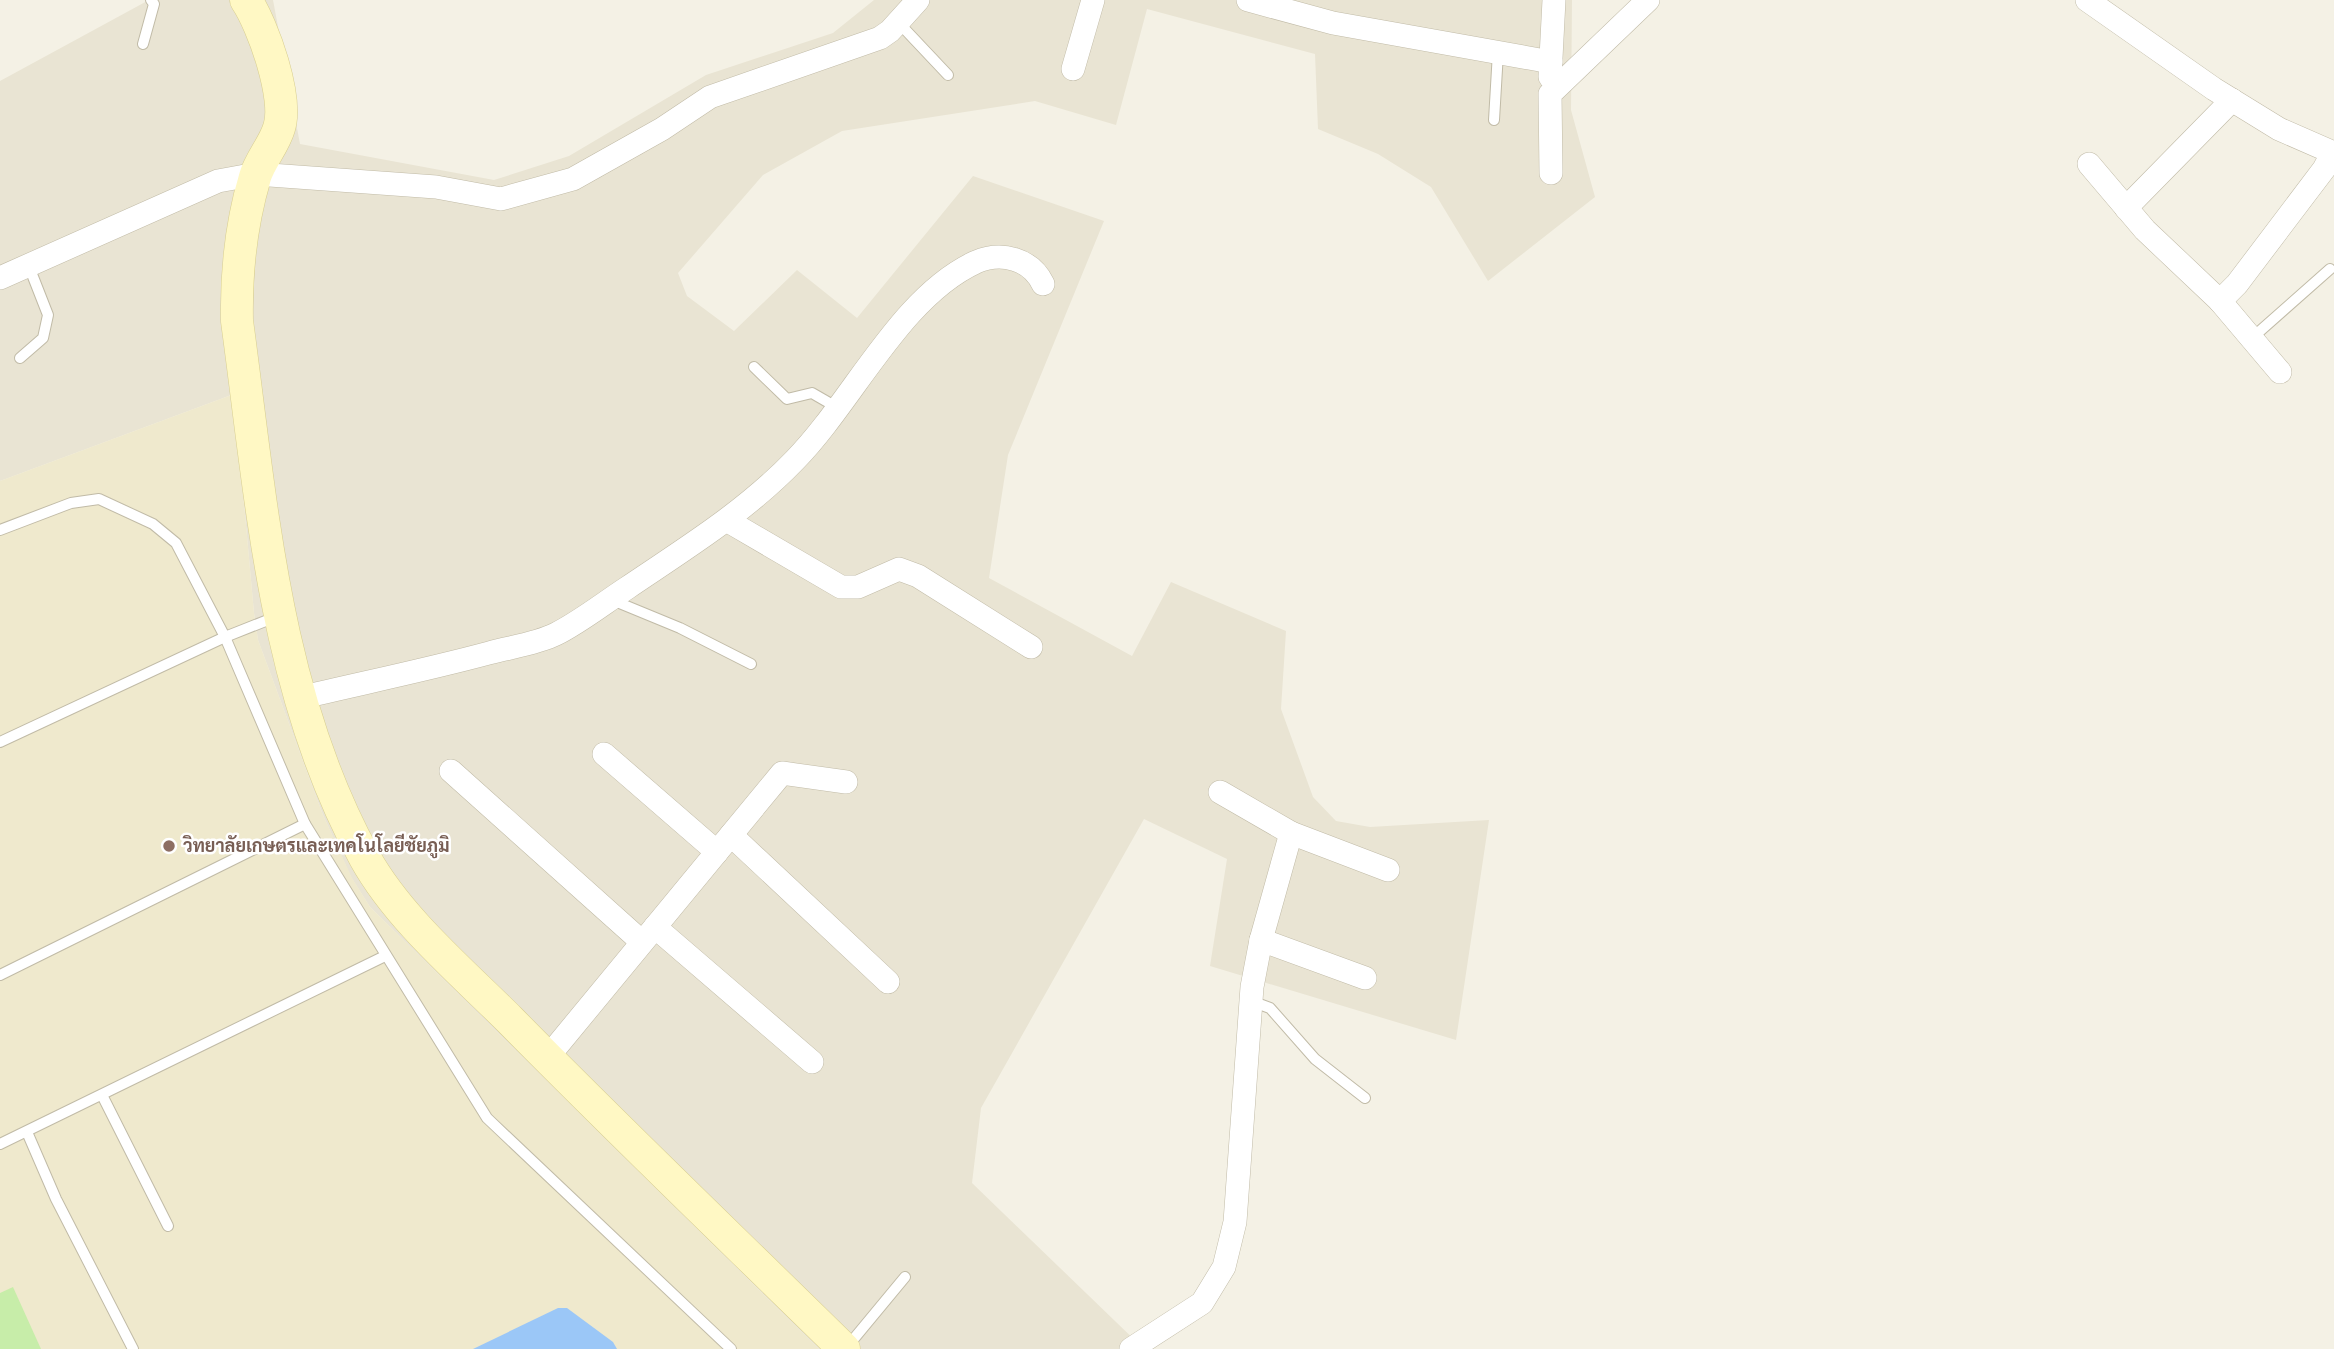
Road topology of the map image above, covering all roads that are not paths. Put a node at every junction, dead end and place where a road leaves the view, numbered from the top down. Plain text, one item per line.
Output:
1 (151, 0) edge
2 (246, 0) edge
3 (918, 0) edge
4 (1093, 0) edge
5 (1248, 0) edge
6 (1554, 0) edge
7 (1648, 0) edge
8 (2087, 0) edge
9 (898, 22) junction
10 (143, 44) dead end
11 (1498, 52) junction
12 (1551, 62) junction
13 (1073, 69) dead end
14 (948, 75) dead end
15 (1550, 94) junction
16 (2232, 100) junction
17 (1494, 120) dead end
18 (2333, 153) edge
19 (2089, 164) dead end
20 (1552, 173) dead end
21 (256, 174) junction
22 (2126, 208) junction
23 (29, 264) junction
24 (2330, 269) dead end
25 (0, 278) edge
26 (1044, 284) dead end
27 (2220, 301) junction
28 (2252, 338) junction
29 (20, 358) dead end
30 (754, 367) dead end
31 (2280, 372) dead end
32 (838, 408) junction
33 (728, 521) junction
34 (0, 530) edge
35 (609, 599) junction
36 (279, 616) junction
37 (225, 637) junction
38 (1031, 647) dead end
39 (751, 664) dead end
40 (299, 698) junction
41 (0, 741) edge
42 (604, 754) dead end
43 (451, 771) dead end
44 (846, 782) dead end
45 (1220, 792) dead end
46 (305, 824) junction
47 (1291, 834) junction
48 (724, 844) junction
49 (1388, 870) dead end
50 (649, 934) junction
51 (1261, 940) junction
52 (385, 956) junction
53 (0, 975) edge
54 (1364, 978) dead end
55 (888, 982) dead end
56 (1251, 1001) junction
57 (547, 1058) junction
58 (812, 1062) dead end
59 (102, 1095) junction
60 (1365, 1098) dead end
61 (27, 1132) junction
62 (0, 1144) edge
63 (168, 1226) dead end
64 (905, 1277) dead end
65 (134, 1349) edge
66 (731, 1349) edge
67 (845, 1349) edge
68 (1131, 1349) edge

1 - 10 lane
2 - 21 street
3 - 9 street
4 - 13 street
5 - 11 street
6 - 12 street
7 - 15 street
8 - 16 street
9 - 14 lane
9 - 21 street
11 - 12 street
11 - 17 lane
12 - 15 street
15 - 20 street
16 - 18 street
16 - 22 street
18 - 27 street
19 - 22 street
21 - 23 street
21 - 36 street
22 - 27 street
23 - 25 street
23 - 29 lane
24 - 28 lane
26 - 32 street
27 - 28 street
28 - 31 street
30 - 32 lane
32 - 33 street
33 - 35 street
33 - 38 street
34 - 37 lane
35 - 39 lane
35 - 40 street
36 - 37 lane
36 - 40 street
37 - 41 lane
37 - 46 lane
40 - 57 street
42 - 48 street
43 - 50 street
44 - 48 street
45 - 47 street
46 - 52 lane
46 - 53 lane
47 - 49 street
47 - 51 street
48 - 50 street
48 - 55 street
50 - 57 street
50 - 58 street
51 - 54 street
51 - 56 street
52 - 59 lane
52 - 66 lane
56 - 60 lane
56 - 68 street
57 - 67 street
59 - 61 lane
59 - 63 lane
61 - 62 lane
61 - 65 lane
64 - 67 lane

